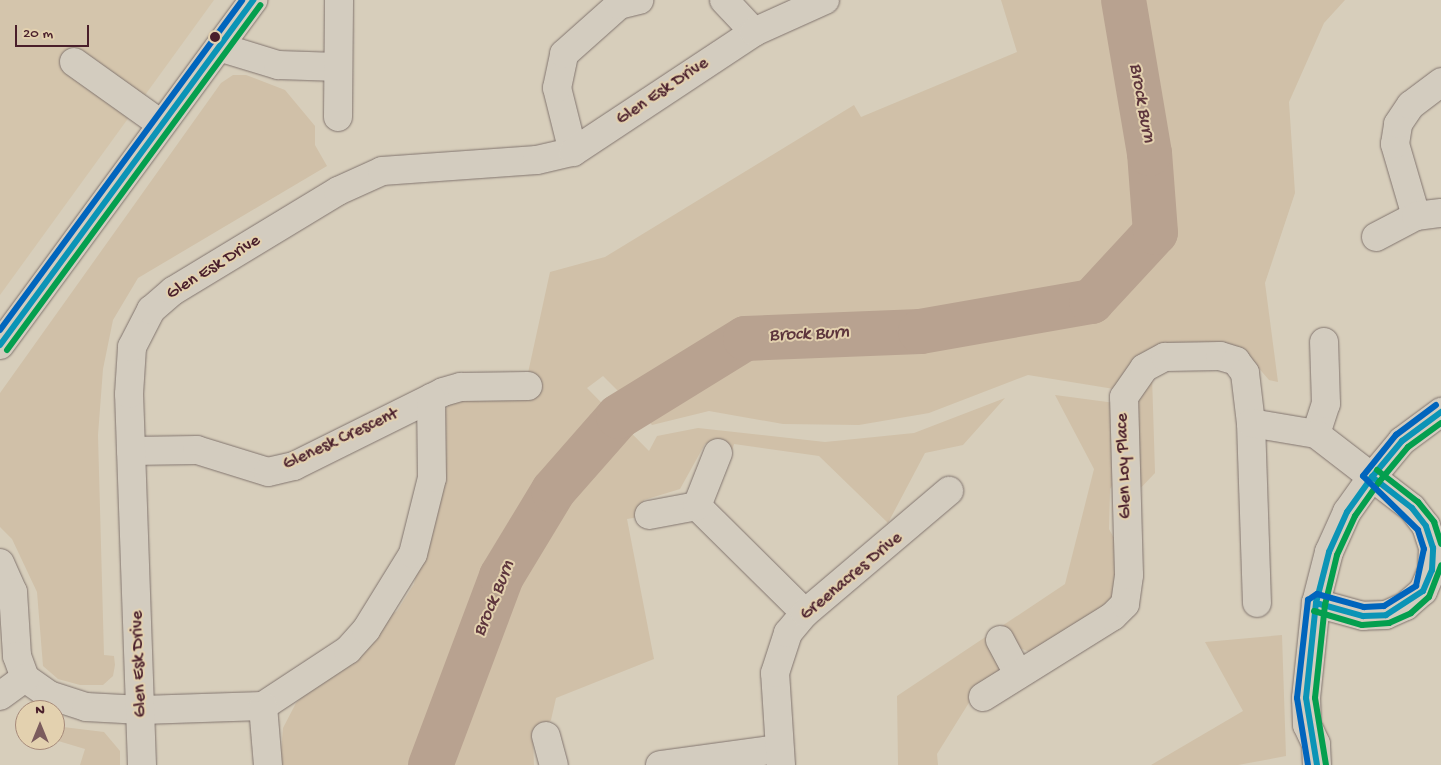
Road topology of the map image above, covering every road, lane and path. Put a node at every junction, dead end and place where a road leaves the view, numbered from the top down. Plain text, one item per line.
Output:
1 (253, 0) edge
2 (339, 0) edge
3 (639, 0) edge
4 (724, 0) edge
5 (825, 0) edge
6 (754, 32) junction
7 (219, 47) junction
8 (74, 62) dead end
9 (338, 67) junction
10 (1441, 82) edge
11 (338, 117) dead end
12 (161, 124) junction
13 (573, 152) junction
14 (1428, 215) edge
15 (1376, 237) dead end
16 (1324, 342) dead end
17 (0, 345) edge
18 (528, 386) dead end
19 (431, 398) junction
20 (1441, 412) edge
21 (1251, 423) junction
22 (1316, 434) junction
23 (132, 451) junction
24 (718, 453) dead end
25 (1372, 477) junction
26 (949, 491) dead end
27 (698, 506) junction
28 (649, 515) dead end
29 (0, 563) edge
30 (1257, 603) dead end
31 (1316, 603) junction
32 (805, 613) junction
33 (1000, 640) dead end
34 (1018, 674) junction
35 (25, 678) junction
36 (0, 696) edge
37 (983, 697) dead end
38 (263, 706) junction
39 (142, 710) junction
40 (546, 736) dead end
41 (780, 757) edge
42 (142, 765) edge
43 (268, 765) edge
44 (554, 765) edge
45 (660, 765) edge
46 (1317, 765) edge

1 - 7 street
2 - 9 street
3 - 13 street
4 - 6 street
5 - 6 street, Glen Esk Drive
6 - 13 street, Glen Esk Drive
7 - 9 street
7 - 12 street
8 - 12 street
9 - 11 street
10 - 14 street
12 - 17 street
13 - 23 street, Glen Esk Drive
14 - 15 street
16 - 22 street
18 - 19 street, Glenesk Crescent
19 - 23 street, Glenesk Crescent
19 - 38 street
20 - 25 street
21 - 22 street
21 - 30 street, Glen Loy Place
21 - 34 street, Glen Loy Place
22 - 25 street
23 - 39 street, Glen Esk Drive
24 - 27 street
25 - 31 street
25 - 31 street
26 - 32 street, Greenacres Drive
27 - 28 street
27 - 32 street
29 - 35 street
31 - 46 street
32 - 41 street, Greenacres Drive
33 - 34 street
34 - 37 street, Glen Loy Place
35 - 36 street
35 - 39 street
38 - 39 street
38 - 43 street
39 - 42 street, Glen Esk Drive
40 - 44 street
41 - 45 street

